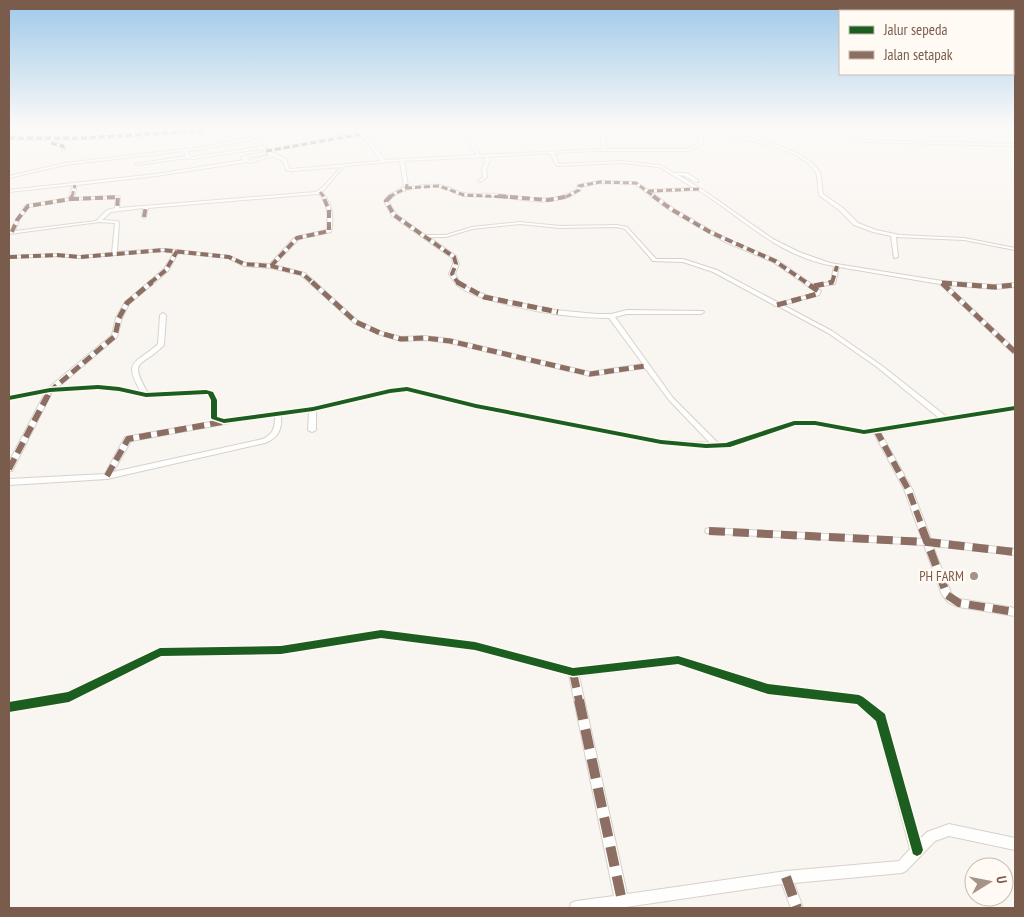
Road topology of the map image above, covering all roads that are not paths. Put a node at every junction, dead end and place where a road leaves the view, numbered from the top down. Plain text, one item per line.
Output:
1 (37, 170) edge
2 (206, 170) edge
3 (341, 170) edge
4 (403, 170) edge
5 (484, 170) edge
6 (666, 170) edge
7 (813, 170) edge
8 (672, 174) junction
9 (9, 177) edge
10 (480, 181) dead end
11 (696, 181) dead end
12 (75, 184) junction
13 (406, 188) junction
14 (699, 189) junction
15 (9, 191) edge
16 (648, 191) junction
17 (320, 192) junction
18 (71, 200) junction
19 (146, 206) junction
20 (117, 209) junction
21 (144, 217) dead end
22 (99, 221) junction
23 (10, 232) edge
24 (893, 235) junction
25 (425, 236) junction
26 (1015, 249) edge
27 (177, 250) junction
28 (114, 254) junction
29 (9, 257) edge
30 (896, 257) dead end
31 (271, 266) junction
32 (837, 266) junction
33 (942, 283) junction
34 (814, 286) junction
35 (1015, 286) edge
36 (777, 305) junction
37 (701, 312) dead end
38 (163, 315) dead end
39 (611, 316) junction
40 (1015, 352) edge
41 (645, 366) junction
42 (50, 390) junction
43 (146, 395) junction
44 (9, 398) edge
45 (1015, 408) edge
46 (313, 409) junction
47 (278, 415) junction
48 (945, 419) junction
49 (231, 421) junction
50 (312, 430) dead end
51 (876, 430) junction
52 (717, 446) junction
53 (9, 469) edge
54 (107, 476) junction
55 (9, 482) edge
56 (709, 531) dead end
57 (927, 542) junction
58 (1015, 552) edge
59 (1015, 612) edge
60 (573, 672) junction
61 (9, 707) edge
62 (1015, 844) edge
63 (917, 850) junction
64 (786, 877) junction
65 (622, 901) junction
66 (576, 908) edge
67 (797, 908) edge

1 - 9 street
2 - 12 street
3 - 17 street
4 - 13 street
5 - 10 street
6 - 8 street
7 - 24 street
8 - 11 street
8 - 14 street
12 - 15 street
12 - 18 street
13 - 16 street
13 - 25 street
14 - 16 street
14 - 32 street
16 - 34 street
17 - 19 street
17 - 31 street
18 - 20 street
18 - 23 street
19 - 20 street
19 - 21 street
20 - 22 street
22 - 23 street
22 - 28 street
24 - 26 street
24 - 30 street
25 - 36 street
25 - 39 street
27 - 28 street
27 - 31 street
27 - 42 street
28 - 29 street
31 - 41 street
32 - 33 street
32 - 34 street
33 - 35 street
33 - 40 street
34 - 36 street
36 - 48 street
37 - 39 street
38 - 43 street
39 - 41 street
41 - 52 street
42 - 43 street
42 - 44 street
42 - 53 street
43 - 49 street
45 - 48 street
46 - 47 street
46 - 50 street
46 - 52 street
47 - 49 street
47 - 54 street
48 - 51 street
49 - 54 street
51 - 52 street
51 - 57 street
54 - 55 street
56 - 57 street
57 - 58 street
57 - 59 street
60 - 61 street
60 - 63 street
60 - 65 street
62 - 63 street
63 - 64 street
64 - 65 street
64 - 67 street
65 - 66 street

